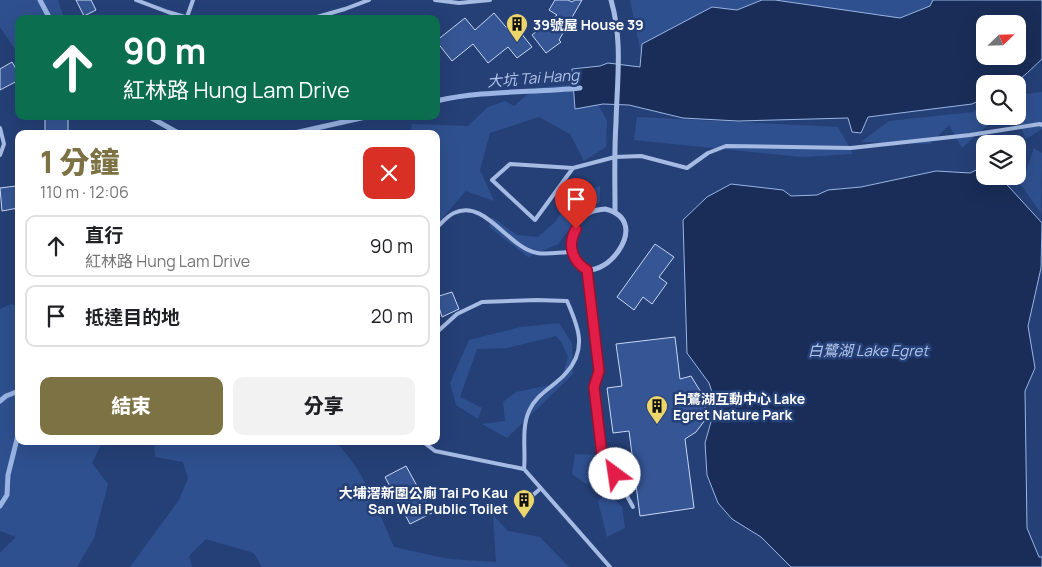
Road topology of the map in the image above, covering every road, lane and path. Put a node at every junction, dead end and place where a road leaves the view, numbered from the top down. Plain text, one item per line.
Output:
1 (136, 0) edge
2 (193, 0) edge
3 (369, 0) edge
4 (434, 0) edge
5 (490, 0) edge
6 (611, 0) edge
7 (181, 15) edge
8 (190, 15) edge
9 (324, 15) edge
10 (1042, 125) edge
11 (0, 128) edge
12 (0, 155) edge
13 (615, 157) junction
14 (573, 168) junction
15 (615, 211) junction
16 (440, 224) edge
17 (572, 252) junction
18 (587, 270) junction
19 (440, 329) edge
20 (427, 445) edge
21 (524, 469) junction
22 (540, 489) junction
23 (633, 506) dead end
24 (518, 507) dead end
25 (610, 567) edge

1 - 7 lane
2 - 8 lane
3 - 9 lane
4 - 5 lane
6 - 13 street
10 - 13 lane
11 - 12 lane
13 - 14 lane
13 - 15 street
14 - 14 lane
15 - 17 street
15 - 18 street
16 - 17 lane
17 - 18 street
18 - 23 lane
19 - 21 lane
20 - 21 lane
21 - 22 lane
22 - 24 lane
22 - 25 lane

